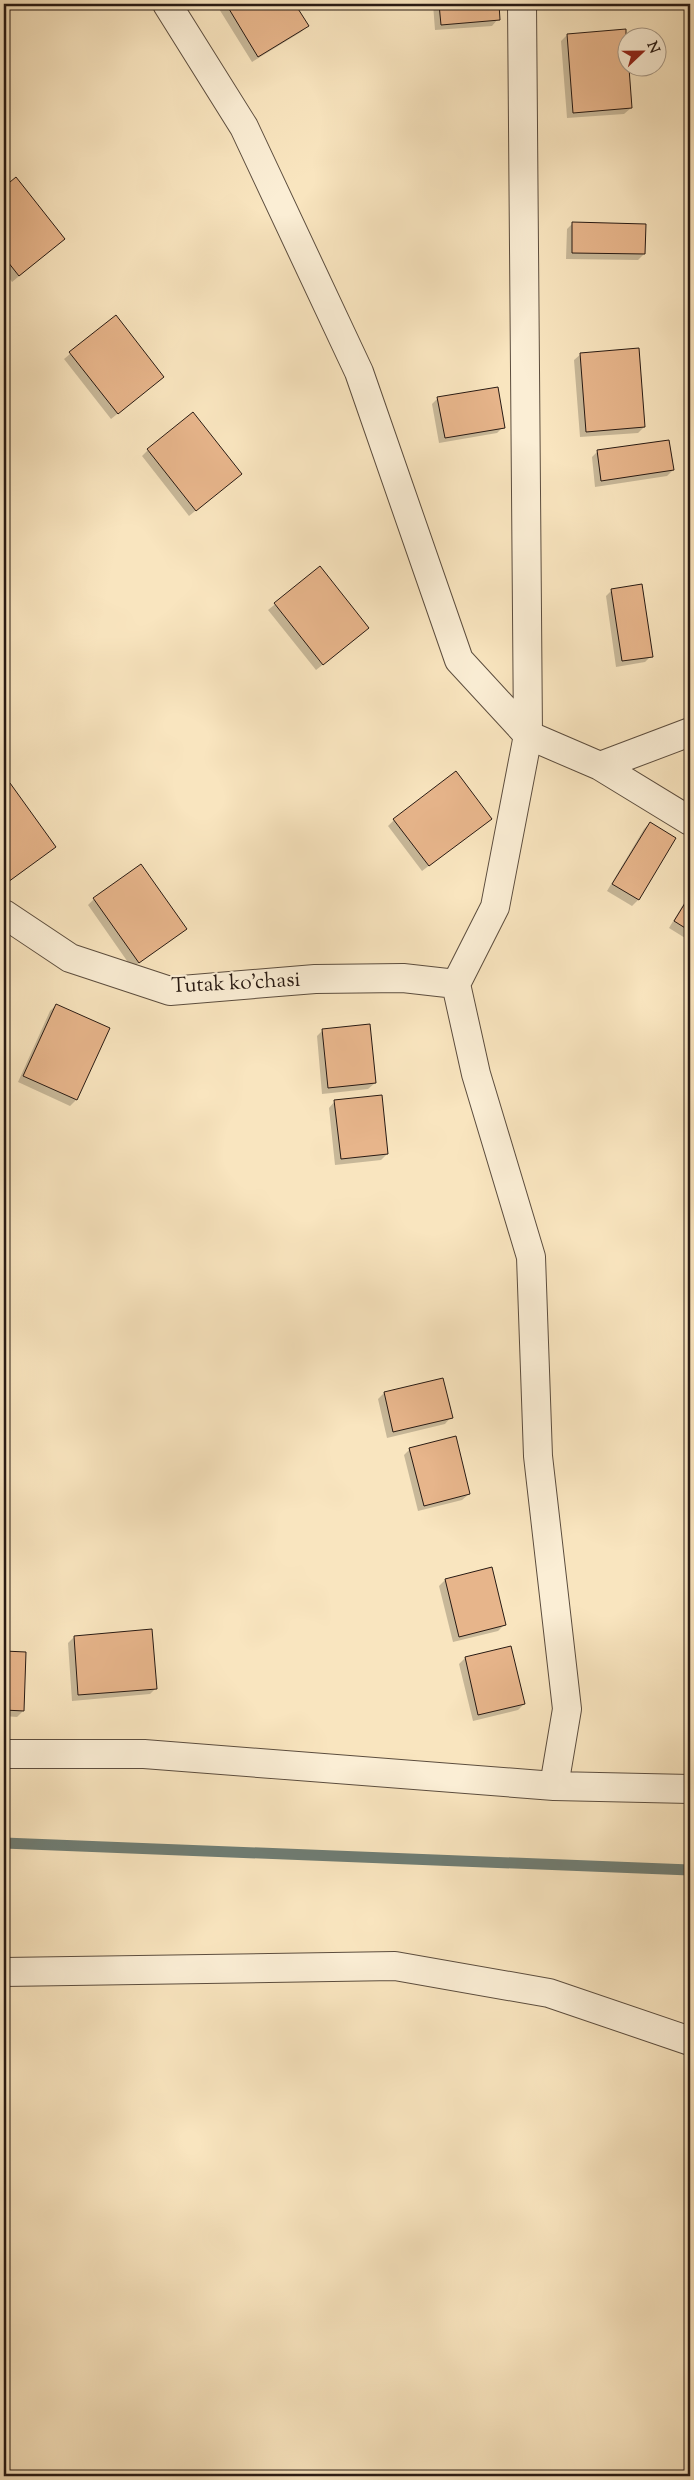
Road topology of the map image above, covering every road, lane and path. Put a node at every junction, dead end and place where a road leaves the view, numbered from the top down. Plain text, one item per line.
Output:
1 (168, 4) edge
2 (522, 4) edge
3 (690, 732) edge
4 (528, 735) junction
5 (600, 766) junction
6 (690, 821) edge
7 (4, 914) edge
8 (456, 984) junction
9 (4, 1754) edge
10 (554, 1786) junction
11 (690, 1789) edge
12 (4, 1972) edge
13 (690, 2041) edge

1 - 4 street
2 - 4 street
3 - 5 street
4 - 5 street
4 - 8 street
5 - 6 street
7 - 8 street, Tutak ko'chasi
8 - 10 street
9 - 10 street
10 - 11 street
12 - 13 street

